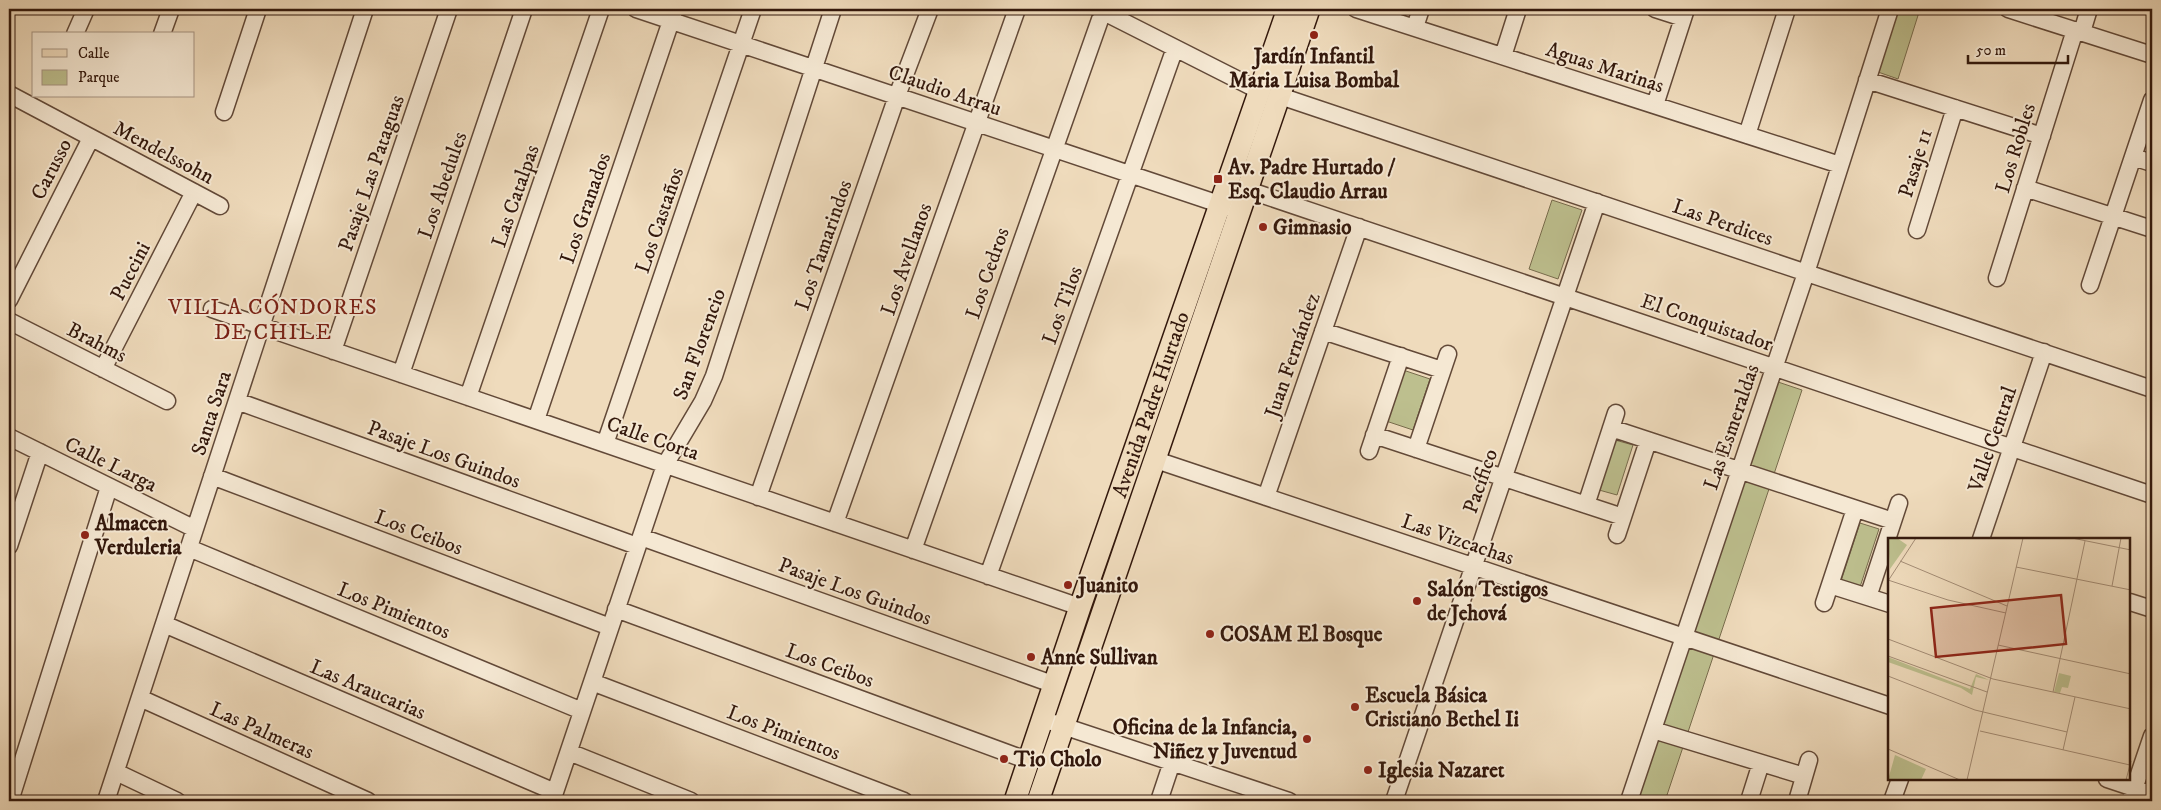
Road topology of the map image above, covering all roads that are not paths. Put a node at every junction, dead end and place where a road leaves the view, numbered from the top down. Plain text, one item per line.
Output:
1 (86, 9) edge
2 (171, 9) edge
3 (258, 9) edge
4 (364, 9) edge
5 (450, 9) edge
6 (524, 9) edge
7 (601, 9) edge
8 (636, 9) edge
9 (753, 9) edge
10 (833, 9) edge
11 (930, 9) edge
12 (1017, 9) edge
13 (1288, 9) edge
14 (1310, 9) edge
15 (1356, 9) edge
16 (1421, 9) edge
17 (1518, 9) edge
18 (1655, 9) edge
19 (1786, 9) edge
20 (1890, 9) edge
21 (2008, 9) edge
22 (2089, 9) edge
23 (1101, 10) edge
24 (1685, 13) edge
25 (673, 15) edge
26 (1415, 28) junction
27 (2078, 31) junction
28 (76, 32) edge
29 (163, 32) edge
30 (741, 44) junction
31 (1175, 48) junction
32 (2152, 55) edge
33 (1502, 56) junction
34 (814, 68) junction
35 (1867, 80) junction
36 (9, 94) edge
37 (1270, 94) junction
38 (897, 96) junction
39 (2152, 100) edge
40 (1655, 105) junction
41 (1954, 108) junction
42 (224, 112) dead end
43 (976, 123) junction
44 (1747, 135) junction
45 (2042, 136) junction
46 (91, 138) junction
47 (1054, 148) junction
48 (2133, 157) junction
49 (2152, 163) edge
50 (1840, 165) junction
51 (1131, 174) junction
52 (2025, 188) junction
53 (1248, 190) junction
54 (194, 192) junction
55 (1597, 202) junction
56 (220, 206) dead end
57 (1231, 208) junction
58 (2113, 216) junction
59 (1359, 227) junction
60 (2152, 229) edge
61 (1917, 230) dead end
62 (1806, 273) junction
63 (1997, 278) dead end
64 (2090, 285) dead end
65 (1565, 296) junction
66 (9, 300) edge
67 (212, 309) dead end
68 (9, 321) edge
69 (261, 326) junction
70 (1323, 331) junction
71 (333, 351) junction
72 (2044, 352) junction
73 (1448, 354) dead end
74 (1401, 356) junction
75 (1774, 367) junction
76 (103, 369) junction
77 (1442, 370) junction
78 (401, 374) junction
79 (2152, 388) edge
80 (468, 398) junction
81 (167, 401) dead end
82 (237, 401) junction
83 (536, 420) junction
84 (1374, 435) junction
85 (9, 437) edge
86 (1648, 441) junction
87 (605, 444) junction
88 (2012, 447) junction
89 (1416, 449) junction
90 (1369, 451) dead end
91 (40, 452) junction
92 (1156, 460) junction
93 (665, 465) junction
94 (1739, 471) junction
95 (212, 476) junction
96 (1504, 478) junction
97 (109, 487) junction
98 (2152, 495) edge
99 (758, 497) junction
100 (1266, 497) junction
101 (1899, 503) dead end
102 (1586, 505) junction
103 (1855, 509) junction
104 (1623, 517) junction
105 (1893, 521) junction
106 (835, 523) junction
107 (195, 530) junction
108 (1617, 535) dead end
109 (1981, 538) edge
110 (639, 541) junction
111 (9, 546) edge
112 (189, 548) junction
113 (913, 550) junction
114 (1474, 566) junction
115 (988, 576) junction
116 (1830, 585) junction
117 (1868, 597) junction
118 (2131, 602) edge
119 (1824, 603) dead end
120 (1888, 603) edge
121 (1080, 607) junction
122 (616, 609) junction
123 (2152, 609) edge
124 (164, 624) junction
125 (610, 627) junction
126 (1684, 637) junction
127 (592, 682) junction
128 (1055, 685) junction
129 (140, 698) junction
130 (1888, 705) edge
131 (582, 711) junction
132 (1044, 719) junction
133 (1065, 726) junction
134 (1653, 730) junction
135 (2152, 736) edge
136 (569, 752) junction
137 (1809, 760) dead end
138 (1029, 761) junction
139 (1172, 762) junction
140 (1761, 763) junction
141 (116, 772) junction
142 (1804, 776) junction
143 (1900, 780) edge
144 (2109, 780) edge
145 (2152, 794) edge
146 (2132, 795) edge
147 (554, 797) edge
148 (10, 801) edge
149 (106, 801) edge
150 (177, 801) edge
151 (368, 801) edge
152 (691, 801) edge
153 (904, 801) edge
154 (1015, 801) edge
155 (1038, 801) edge
156 (1159, 801) edge
157 (1289, 801) edge
158 (1394, 801) edge
159 (1629, 801) edge
160 (1749, 801) edge
161 (1797, 801) edge
162 (1892, 801) edge

1 - 28 street
2 - 29 street
3 - 42 street
4 - 69 street, Santa Sara
5 - 71 street, Pasaje Las Pataguas
6 - 78 street, Los Abedules
7 - 80 street, Las Catalpas
8 - 25 street, Claudio Arrau
9 - 30 street, Los Castaños
10 - 34 street, San Florencio
11 - 38 street, Los Tamarindos
12 - 43 street, Los Avellanos
13 - 37 main road, Avenida Padre Hurtado
14 - 37 main road, Avenida Padre Hurtado
15 - 26 street, Aguas Marinas
16 - 26 street
17 - 33 street
18 - 24 street
19 - 44 street
20 - 35 street, Las Esmeraldas
21 - 27 street
22 - 27 street, Los Robles
23 - 31 street, Las Perdices
23 - 47 street, Los Cedros
24 - 40 street
25 - 30 street, Claudio Arrau
25 - 83 street, Los Granados
26 - 33 street, Aguas Marinas
27 - 32 street
27 - 45 street, Los Robles
30 - 34 street, Claudio Arrau
30 - 87 street, Los Castaños
31 - 37 street, Las Perdices
31 - 51 street, Los Tilos
33 - 40 street, Aguas Marinas
34 - 38 street, Claudio Arrau
34 - 93 street, San Florencio
35 - 41 street
35 - 50 street, Las Esmeraldas
36 - 46 street, Mendelssohn
37 - 53 main road, Avenida Padre Hurtado
37 - 55 street, Las Perdices
37 - 57 main road, Avenida Padre Hurtado
38 - 43 street, Claudio Arrau
38 - 99 street, Los Tamarindos
39 - 48 street
40 - 44 street, Aguas Marinas
41 - 45 street
41 - 61 street, Pasaje 11
43 - 47 street, Claudio Arrau
43 - 106 street, Los Avellanos
44 - 50 street, Aguas Marinas
45 - 52 street, Los Robles
46 - 54 street, Mendelssohn
46 - 66 street, Carusso
47 - 51 street, Claudio Arrau
47 - 113 street, Los Cedros
48 - 49 street
48 - 58 street
50 - 62 street, Las Esmeraldas
51 - 57 street, Claudio Arrau
51 - 115 street, Los Tilos
52 - 58 street
52 - 63 street, Los Robles
53 - 57 main road, Avenida Padre Hurtado
53 - 59 street, El Conquistador
54 - 56 street, Mendelssohn
54 - 76 street, Puccini
55 - 62 street, Las Perdices
55 - 65 street, Pacífico
57 - 92 main road, Avenida Padre Hurtado
57 - 121 main road, Avenida Padre Hurtado
58 - 60 street
58 - 64 street
59 - 65 street, El Conquistador
59 - 70 street, Juan Fernández
62 - 72 street, Las Perdices
62 - 75 street, Las Esmeraldas
65 - 75 street, El Conquistador
65 - 96 street, Pacífico
67 - 69 street, Calle Corta
68 - 76 street, Brahms
69 - 71 street, Calle Corta
69 - 82 street, Santa Sara
70 - 74 street
70 - 100 street, Juan Fernández
71 - 78 street, Calle Corta
72 - 79 street, Las Perdices
72 - 88 street, Valle Central
73 - 77 street
74 - 77 street
74 - 84 street
75 - 88 street, El Conquistador
75 - 94 street, Las Esmeraldas
76 - 81 street, Brahms
77 - 89 street
78 - 80 street, Calle Corta
80 - 83 street, Calle Corta
82 - 95 street, Santa Sara
82 - 110 street, Pasaje Los Guindos
83 - 87 street, Calle Corta
84 - 89 street
84 - 90 street
85 - 91 street, Calle Larga
86 - 94 street
86 - 102 street
86 - 104 street
87 - 93 street, Calle Corta
88 - 98 street, El Conquistador
88 - 109 street, Valle Central
89 - 96 street
91 - 97 street, Calle Larga
91 - 111 street
92 - 100 street, Las Vizcachas
92 - 133 main road, Avenida Padre Hurtado
93 - 99 street, Calle Corta
93 - 110 street, San Florencio
94 - 103 street
94 - 126 street, Las Esmeraldas
95 - 107 street, Santa Sara
95 - 125 street, Los Ceibos
96 - 102 street
96 - 114 street, Pacífico
97 - 107 street, Calle Larga
97 - 148 street
99 - 106 street, Calle Corta
100 - 114 street, Las Vizcachas
101 - 105 street
102 - 104 street
103 - 105 street
103 - 116 street
104 - 108 street
105 - 117 street
106 - 113 street, Calle Corta
107 - 112 street, Santa Sara
110 - 122 street, San Florencio
110 - 128 street, Pasaje Los Guindos
112 - 124 street, Santa Sara
112 - 131 street, Los Pimientos
113 - 115 street, Calle Corta
114 - 126 street, Las Vizcachas
114 - 158 street, Pacífico
115 - 121 street, Calle Corta
116 - 117 street
116 - 119 street
117 - 120 street
118 - 123 street
121 - 128 main road, Avenida Padre Hurtado
122 - 125 street, San Florencio
122 - 138 street, Los Ceibos
124 - 129 street, Santa Sara
124 - 147 street, Las Araucarias
125 - 127 street, San Florencio
126 - 130 street, Las Vizcachas
126 - 134 street, Las Esmeraldas
127 - 131 street, San Florencio
127 - 153 street, Los Pimientos
128 - 132 main road, Avenida Padre Hurtado
129 - 141 street, Santa Sara
129 - 151 street, Las Palmeras
131 - 136 street, San Florencio
132 - 133 street
132 - 138 main road, Avenida Padre Hurtado
133 - 139 street
133 - 155 main road, Avenida Padre Hurtado
134 - 140 street
134 - 159 street, Las Esmeraldas
135 - 146 street
136 - 147 street, San Florencio
136 - 152 street
137 - 142 street
138 - 154 main road, Avenida Padre Hurtado
139 - 156 street
139 - 157 street
140 - 142 street
140 - 160 street
141 - 149 street, Santa Sara
141 - 150 street
142 - 161 street
143 - 162 street
144 - 146 street
145 - 146 street

